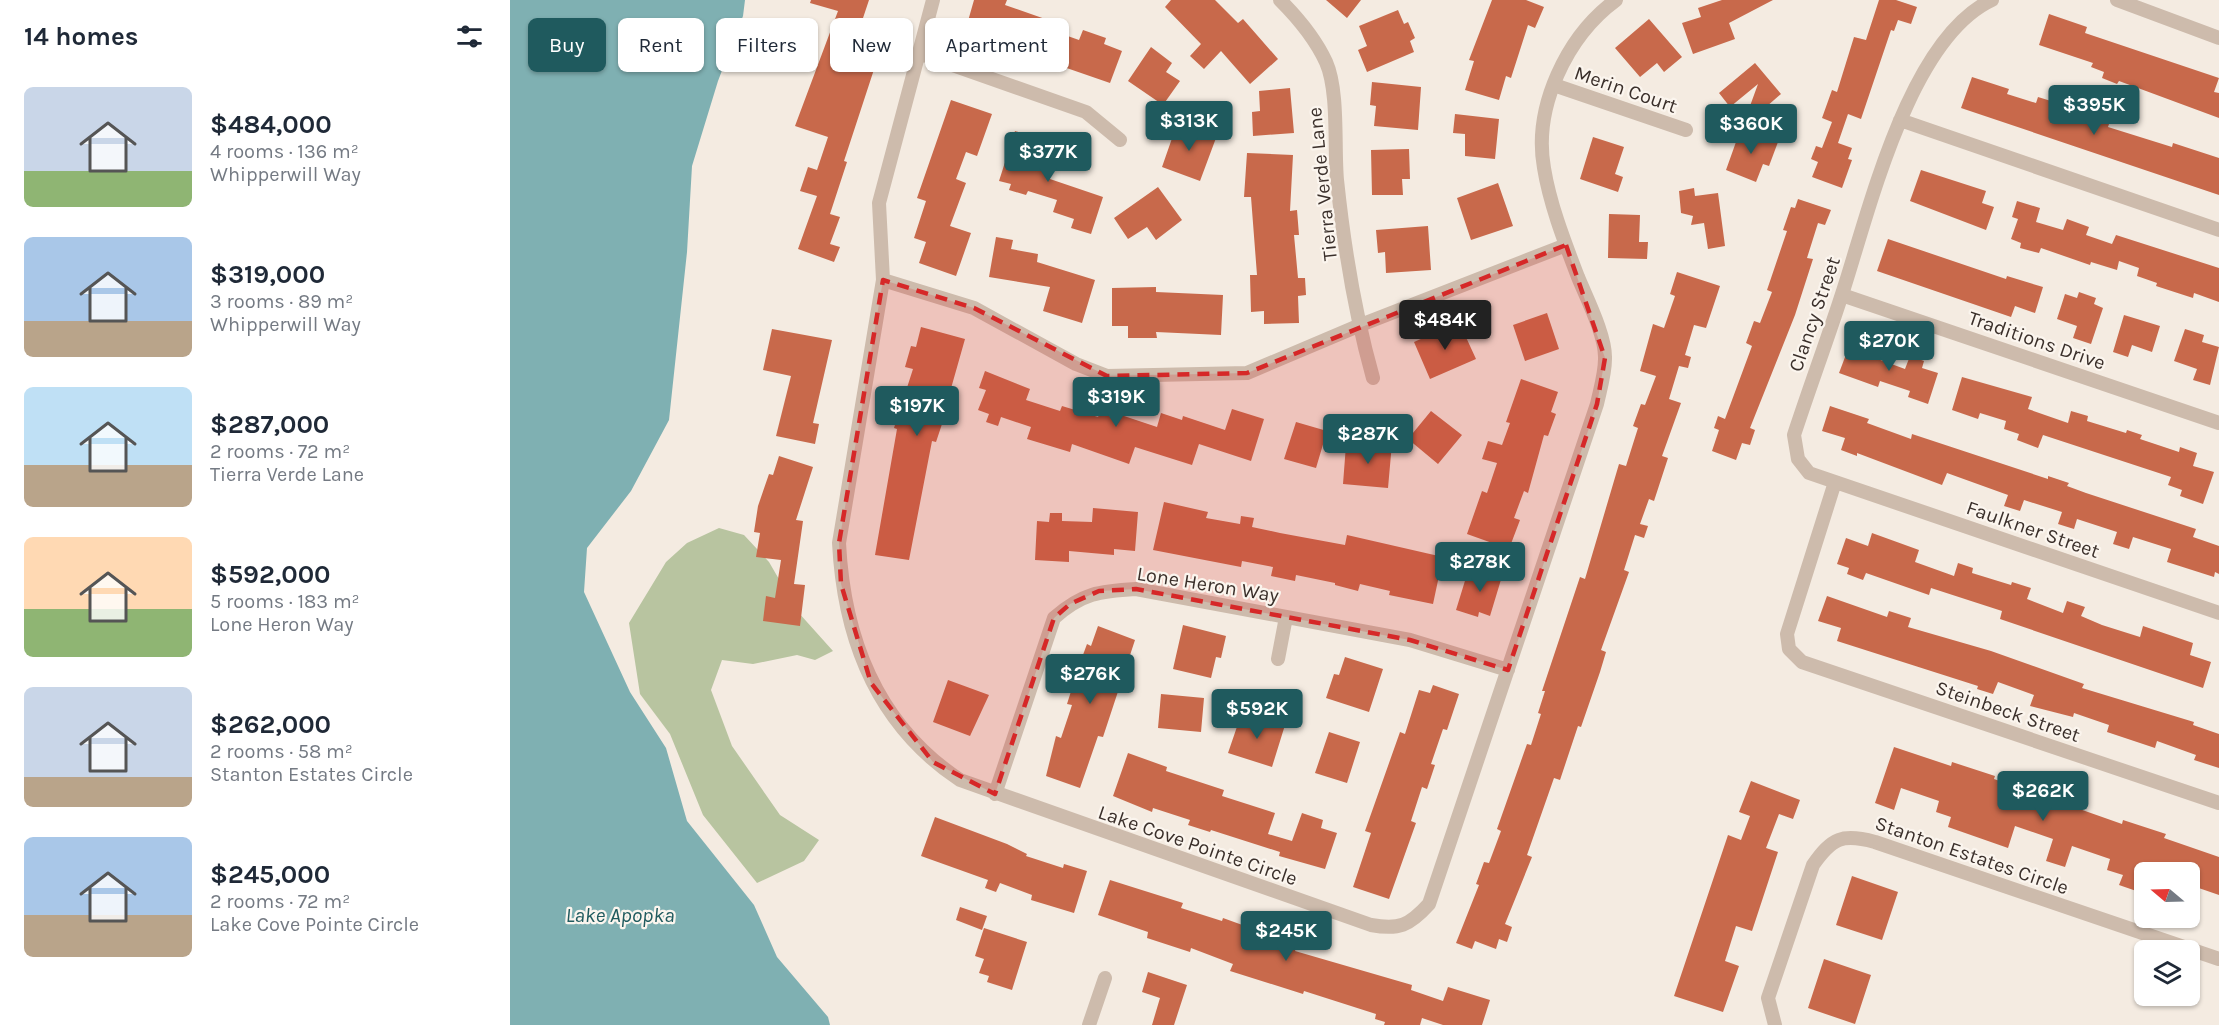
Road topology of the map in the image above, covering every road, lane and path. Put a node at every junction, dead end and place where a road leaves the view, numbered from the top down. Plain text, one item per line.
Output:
1 (933, 0) edge
2 (1281, 0) edge
3 (1616, 0) edge
4 (1992, 0) edge
5 (2117, 0) edge
6 (2219, 38) edge
7 (921, 54) junction
8 (1554, 84) junction
9 (1900, 120) junction
10 (1686, 130) dead end
11 (1120, 140) dead end
12 (2219, 230) edge
13 (1566, 245) junction
14 (883, 280) junction
15 (1842, 295) junction
16 (1358, 326) junction
17 (1373, 378) dead end
18 (2219, 423) edge
19 (1835, 482) junction
20 (2219, 613) edge
21 (1286, 617) junction
22 (1278, 659) dead end
23 (1508, 670) junction
24 (995, 794) junction
25 (2219, 803) edge
26 (2219, 959) edge
27 (1105, 978) dead end
28 (1089, 1025) edge
29 (1774, 1025) edge

1 - 7 street, Lake Cove Pointe Circle
2 - 16 street, Tierra Verde Lane
3 - 8 street, Lake Cove Pointe Circle
4 - 9 street, Clancy Street
5 - 6 street
7 - 11 street
7 - 14 street, Lake Cove Pointe Circle
8 - 10 street, Merin Court
8 - 13 street, Lake Cove Pointe Circle
9 - 12 street
9 - 15 street, Clancy Street
13 - 16 street
13 - 23 street, Lake Cove Pointe Circle
14 - 16 street
14 - 24 street, Lake Cove Pointe Circle
15 - 18 street, Traditions Drive
15 - 19 street, Clancy Street
16 - 17 street, Tierra Verde Lane
19 - 20 street, Faulkner Street
19 - 25 street, Steinbeck Street
21 - 22 street
21 - 23 street, Lone Heron Way
21 - 24 street, Lone Heron Way
23 - 24 street, Lake Cove Pointe Circle
26 - 29 street, Stanton Estates Circle
27 - 28 street

